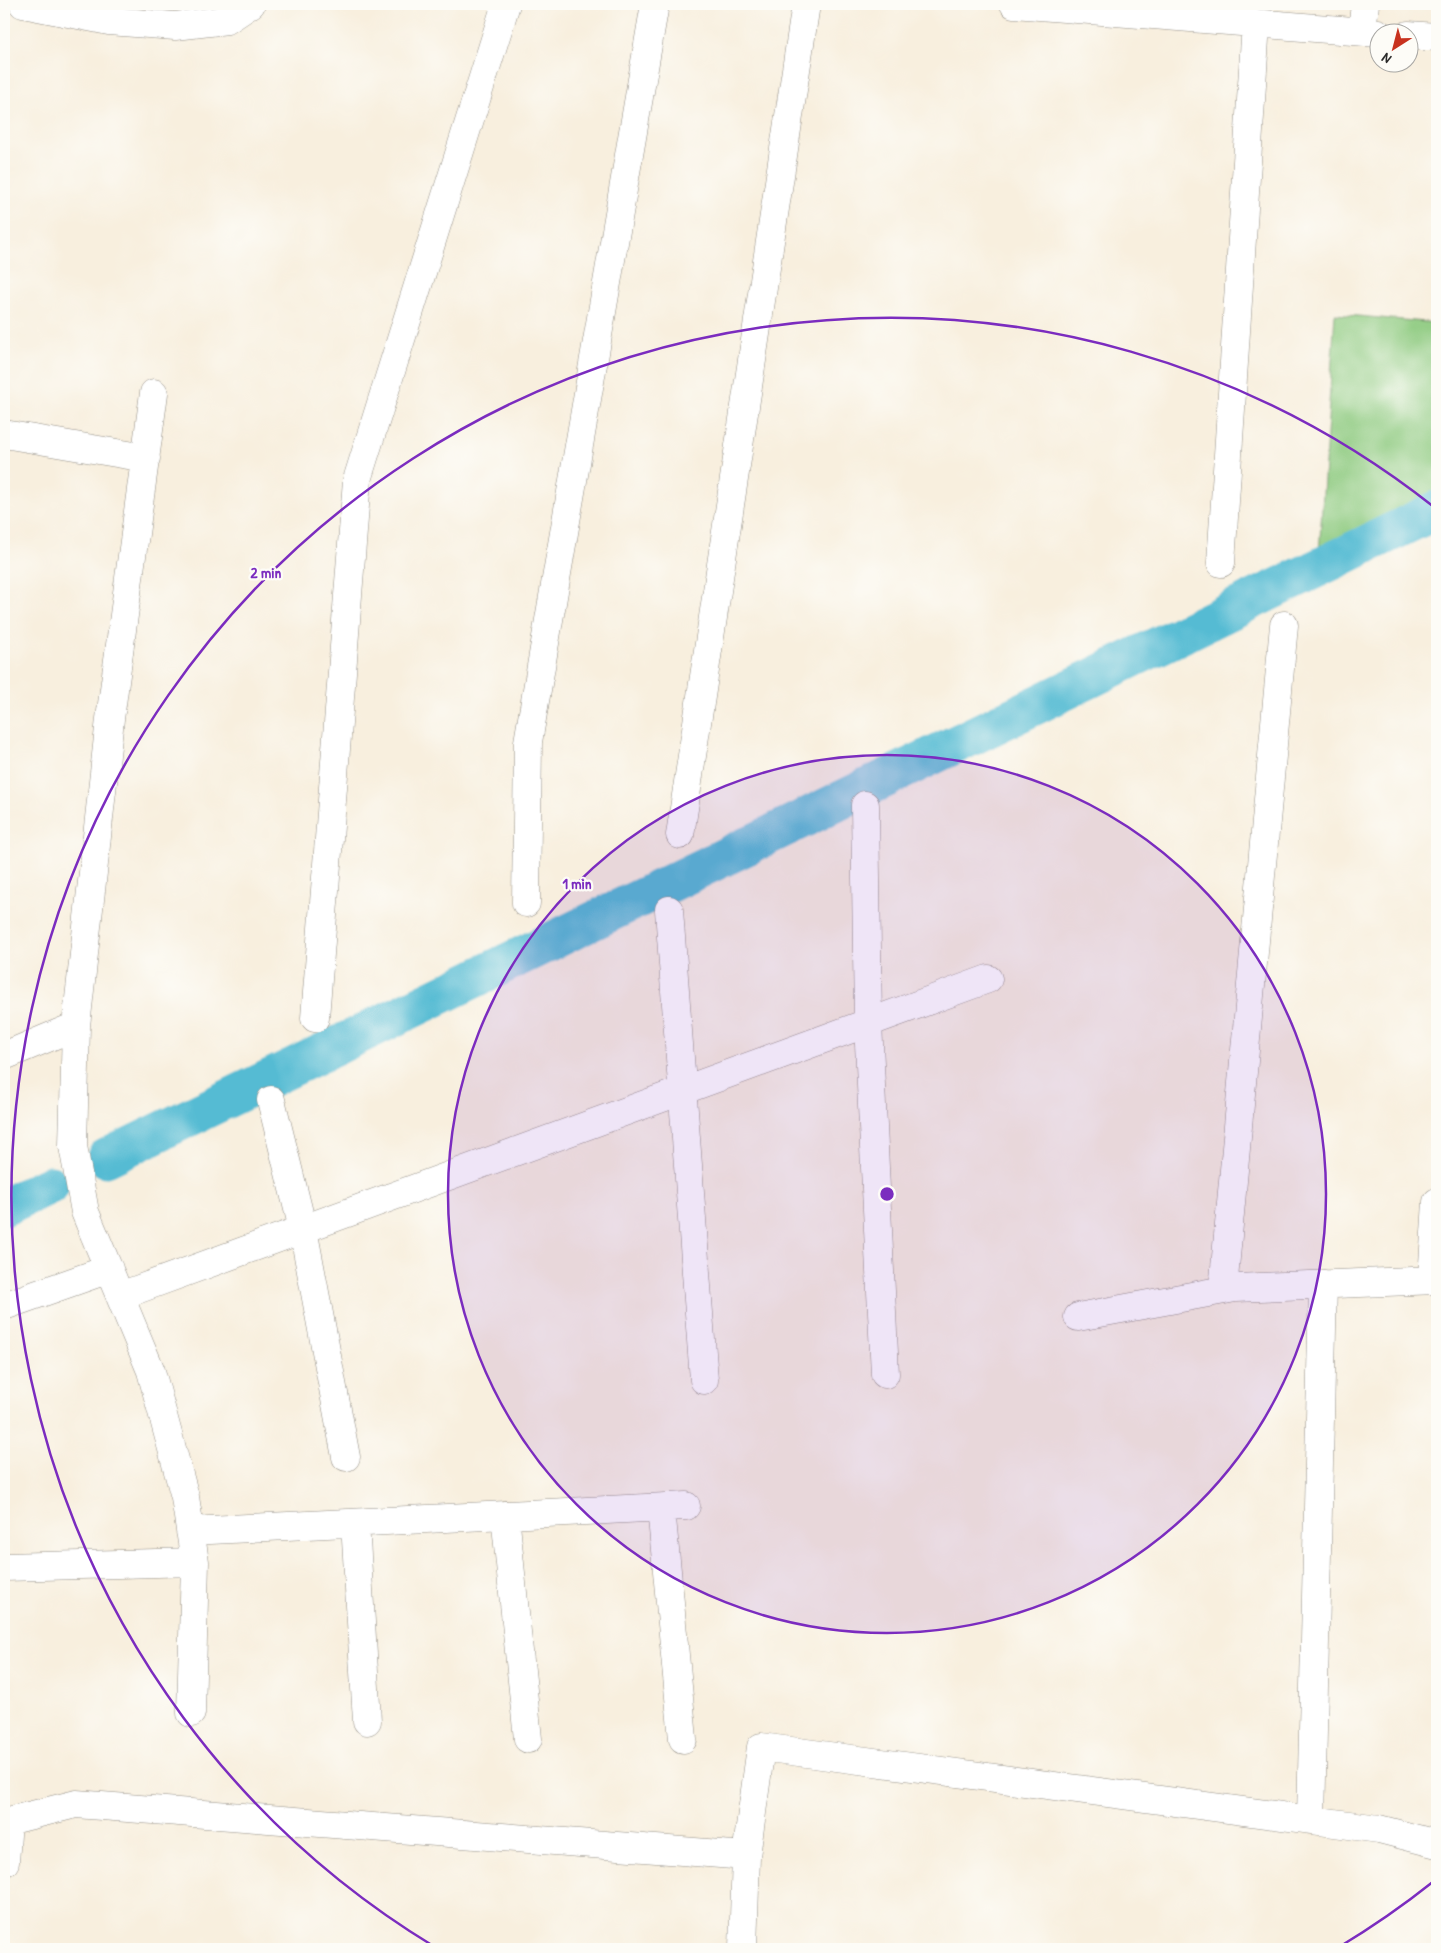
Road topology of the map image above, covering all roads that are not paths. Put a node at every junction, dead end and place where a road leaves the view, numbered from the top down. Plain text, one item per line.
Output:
1 (23, 4) edge
2 (251, 4) edge
3 (506, 4) edge
4 (655, 4) edge
5 (806, 4) edge
6 (1014, 4) edge
7 (1364, 4) edge
8 (1193, 11) edge
9 (111, 12) edge
10 (1256, 23) junction
11 (1368, 23) edge
12 (1368, 32) edge
13 (1418, 36) edge
14 (1437, 37) edge
15 (154, 393) dead end
16 (4, 434) edge
17 (146, 458) junction
18 (1221, 563) dead end
19 (1284, 625) dead end
20 (865, 804) dead end
21 (680, 835) dead end
22 (526, 903) dead end
23 (669, 910) dead end
24 (988, 979) dead end
25 (315, 1018) dead end
26 (868, 1023) junction
27 (76, 1026) junction
28 (4, 1056) edge
29 (683, 1091) junction
30 (270, 1100) dead end
31 (1437, 1202) edge
32 (303, 1229) junction
33 (109, 1269) junction
34 (1435, 1280) edge
35 (1323, 1284) junction
36 (1223, 1290) junction
37 (120, 1296) junction
38 (4, 1306) edge
39 (1078, 1317) dead end
40 (884, 1374) dead end
41 (704, 1380) dead end
42 (346, 1457) dead end
43 (505, 1515) junction
44 (355, 1523) junction
45 (190, 1531) junction
46 (195, 1562) junction
47 (4, 1567) edge
48 (191, 1713) dead end
49 (367, 1721) dead end
50 (528, 1739) dead end
51 (683, 1740) dead end
52 (1311, 1820) junction
53 (1437, 1844) edge
54 (746, 1856) junction
55 (5, 1862) dead end
56 (743, 1949) edge

1 - 9 street
2 - 9 street
3 - 25 street
4 - 22 street
5 - 21 street
6 - 8 street
7 - 11 street
8 - 10 street
10 - 12 street
10 - 18 street
13 - 14 street
15 - 17 street
16 - 17 street
17 - 27 street
19 - 36 street
20 - 26 street
23 - 29 street
24 - 26 street
26 - 29 street
26 - 40 street
27 - 28 street
27 - 33 street
29 - 32 street
29 - 41 street
30 - 32 street
31 - 34 street
32 - 37 street
32 - 42 street
33 - 37 street
33 - 38 street
34 - 35 street
35 - 36 street
35 - 52 street
36 - 39 street
37 - 45 street
43 - 44 street
43 - 50 street
43 - 51 street
44 - 45 street
44 - 49 street
45 - 46 street
46 - 47 street
46 - 48 street
52 - 53 street
52 - 54 street
54 - 55 street
54 - 56 street

